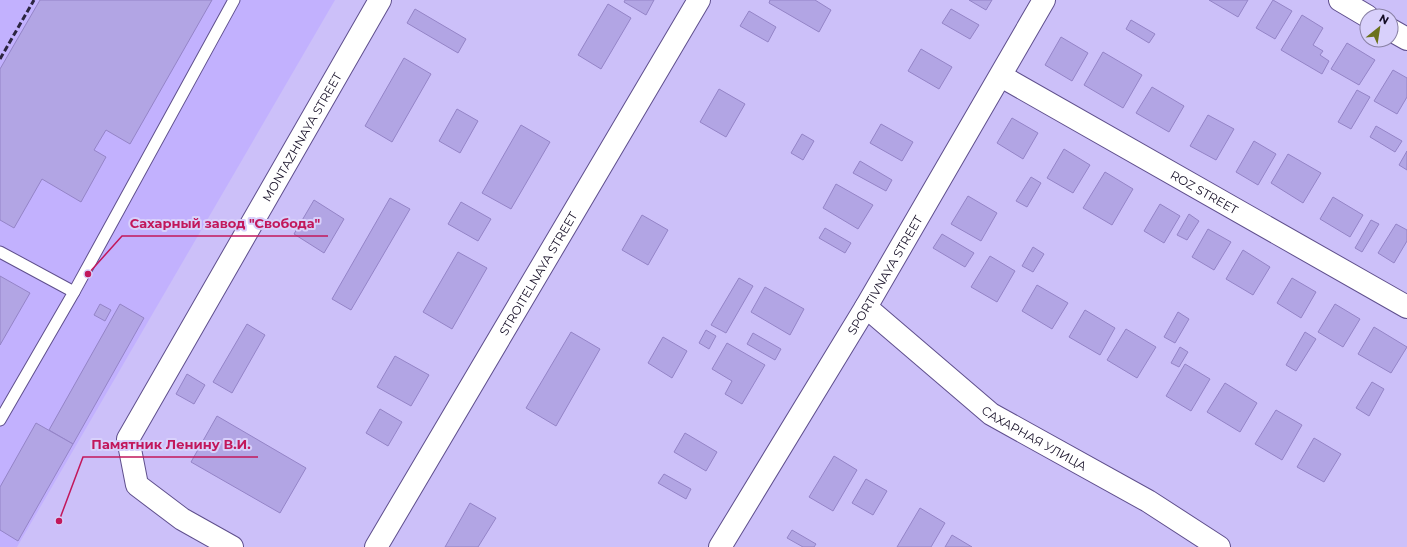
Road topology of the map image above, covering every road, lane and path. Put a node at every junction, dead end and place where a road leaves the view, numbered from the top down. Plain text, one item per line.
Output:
1 (234, 0) edge
2 (380, 0) edge
3 (699, 0) edge
4 (1044, 0) edge
5 (1340, 0) edge
6 (1359, 11) edge
7 (1001, 76) junction
8 (0, 252) edge
9 (74, 292) junction
10 (866, 307) junction
11 (1407, 307) edge
12 (0, 420) edge
13 (232, 547) edge
14 (376, 547) edge
15 (720, 547) edge
16 (1219, 547) edge

1 - 9 lane
2 - 13 street, MONTAZHNAYA STREET
3 - 14 street, STROITELNAYA STREET
4 - 7 street, SPORTIVNAYA STREET
5 - 6 street
7 - 10 street, SPORTIVNAYA STREET
7 - 11 street, ROZ STREET
8 - 9 lane
9 - 12 lane
10 - 15 street, SPORTIVNAYA STREET
10 - 16 street, САХАРНАЯ УЛИЦА

